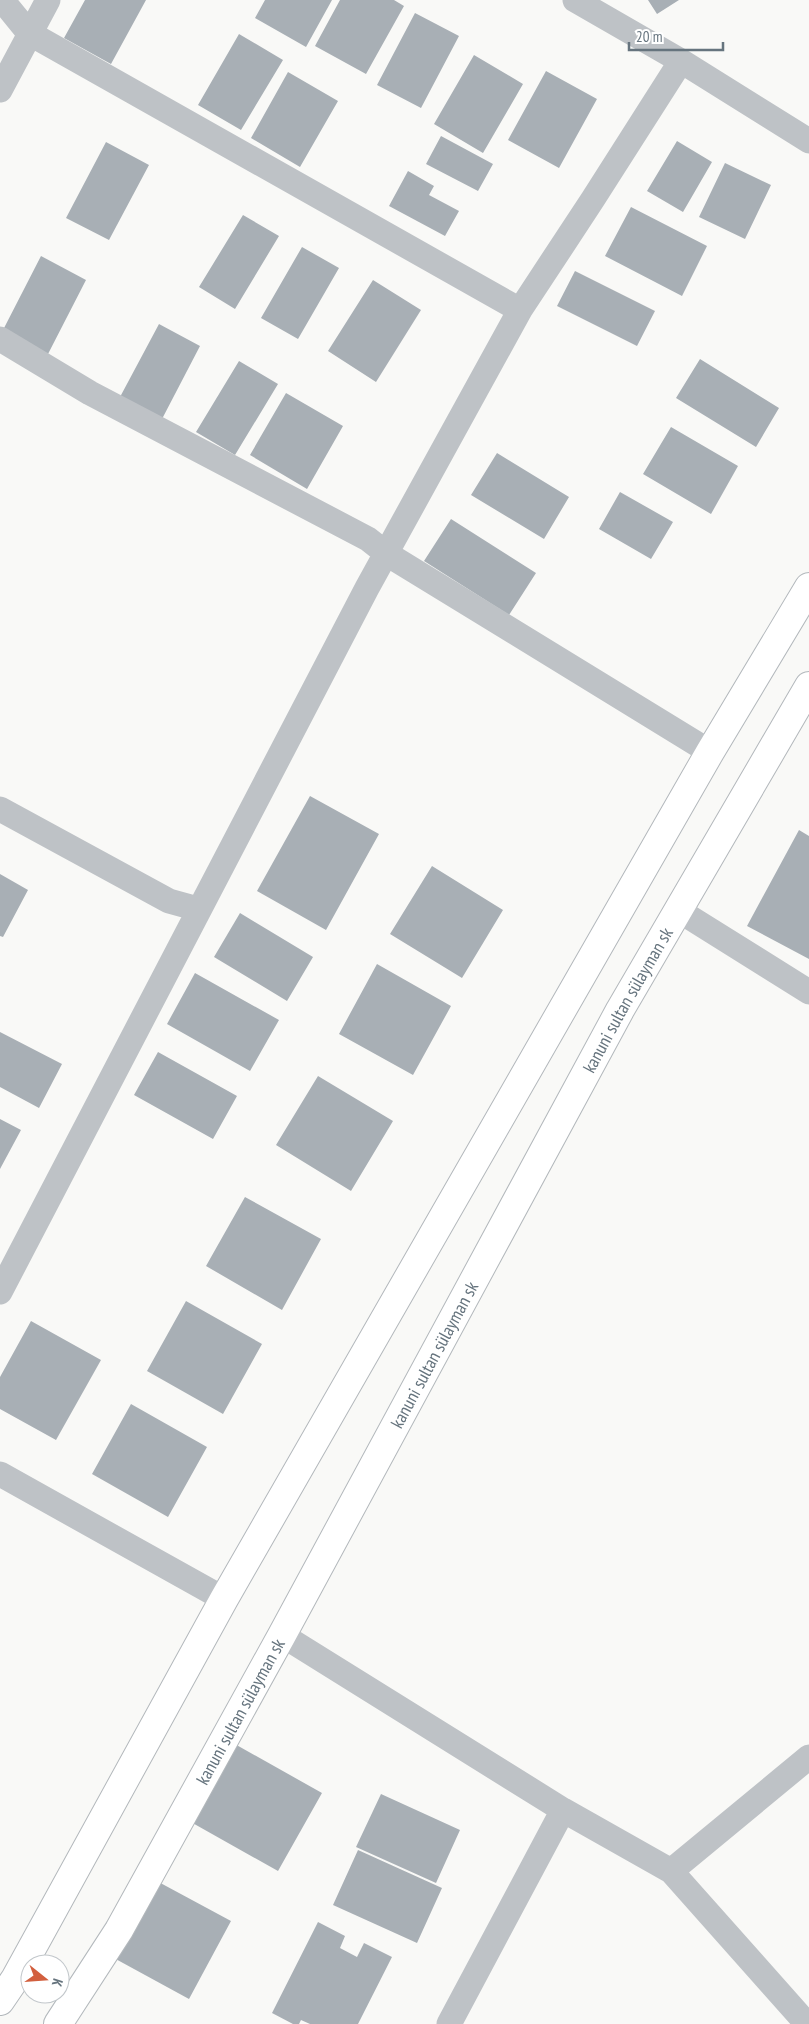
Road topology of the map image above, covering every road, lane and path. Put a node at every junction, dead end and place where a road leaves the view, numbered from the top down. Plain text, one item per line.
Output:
1 (48, 0) edge
2 (575, 0) edge
3 (0, 2) edge
4 (29, 33) junction
5 (681, 61) junction
6 (0, 90) edge
7 (809, 141) edge
8 (520, 310) junction
9 (0, 339) edge
10 (387, 554) junction
11 (809, 587) edge
12 (809, 686) edge
13 (710, 752) junction
14 (0, 809) edge
15 (198, 909) junction
16 (678, 910) junction
17 (809, 992) edge
18 (0, 1292) edge
19 (0, 1474) edge
20 (224, 1599) junction
21 (282, 1635) junction
22 (809, 1756) edge
23 (563, 1810) junction
24 (671, 1871) junction
25 (0, 2001) edge
26 (58, 2024) edge
27 (449, 2024) edge
28 (807, 2024) edge

1 - 4 street
2 - 5 street
3 - 4 street
4 - 6 street
4 - 8 street
5 - 7 street
5 - 8 street
8 - 10 street
9 - 10 street
10 - 13 street
10 - 15 street
11 - 13 main road
12 - 16 main road, kanuni sultan sülayman sk
13 - 20 main road
14 - 15 street
15 - 18 street
16 - 17 street
16 - 21 main road, kanuni sultan sülayman sk
19 - 20 street
20 - 25 main road
21 - 23 street
21 - 26 main road, kanuni sultan sülayman sk
22 - 24 street
23 - 24 street
23 - 27 street
24 - 28 street

